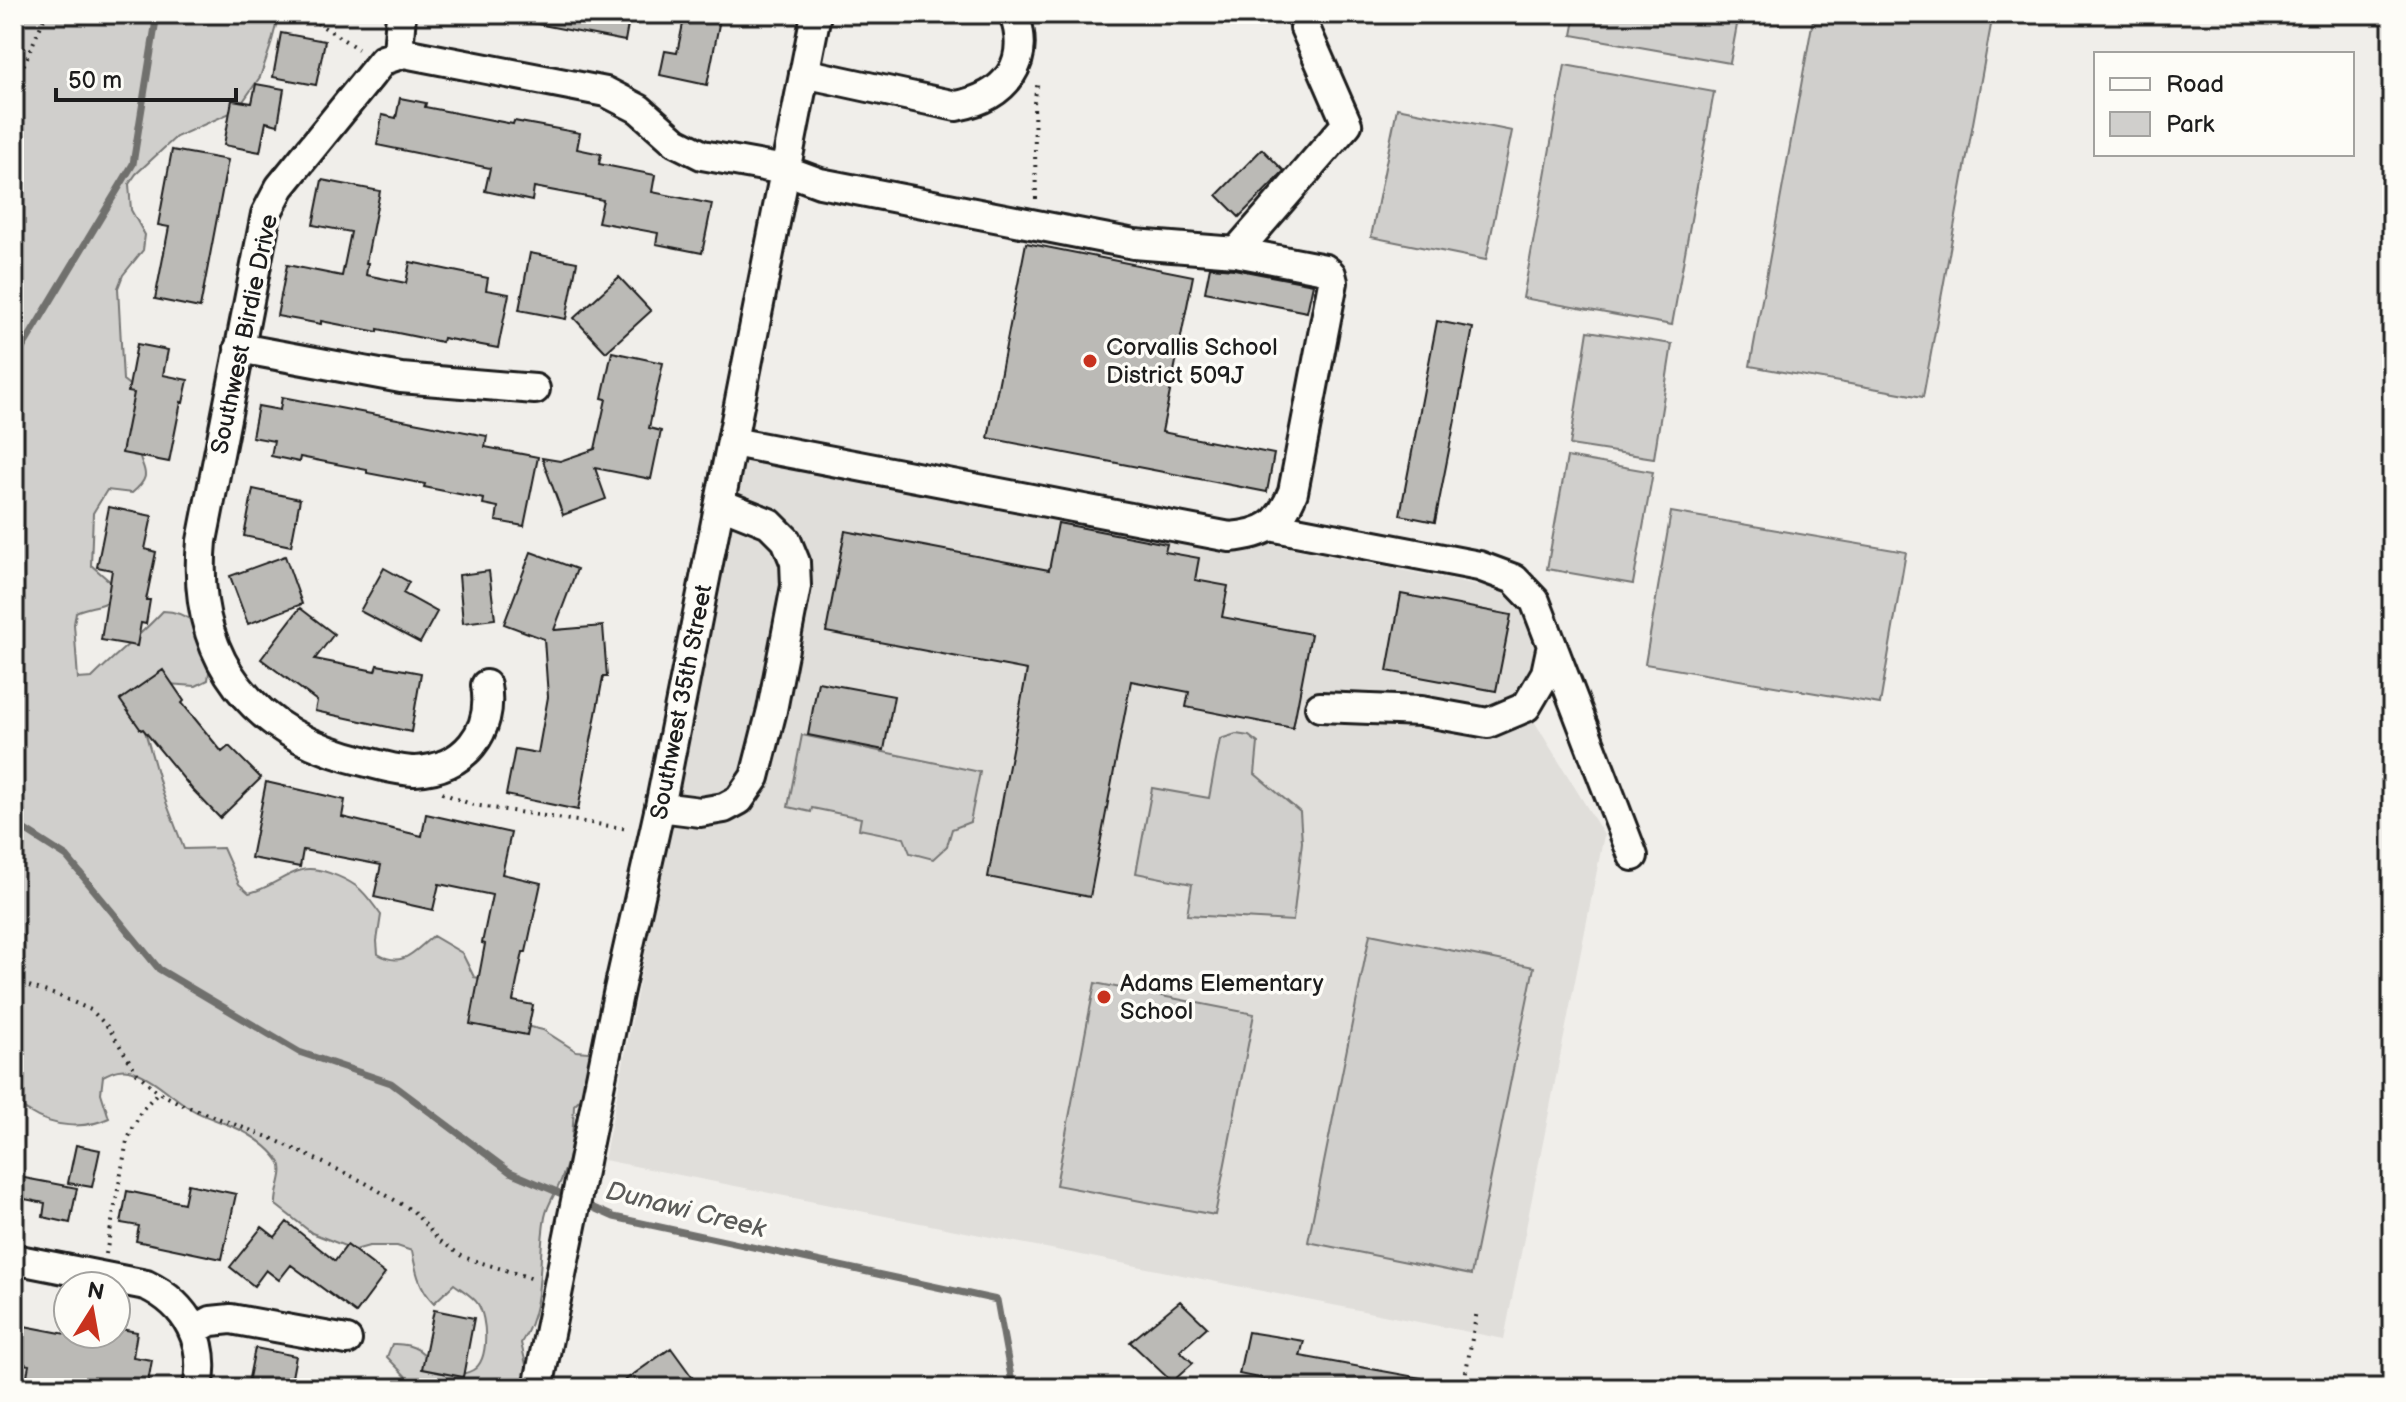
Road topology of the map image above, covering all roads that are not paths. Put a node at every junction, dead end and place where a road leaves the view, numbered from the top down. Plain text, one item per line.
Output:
1 (401, 14) edge
2 (816, 14) edge
3 (1014, 14) edge
4 (1305, 28) dead end
5 (387, 60) junction
6 (804, 73) junction
7 (785, 170) junction
8 (1236, 252) junction
9 (239, 348) junction
10 (535, 389) dead end
11 (733, 442) junction
12 (721, 504) junction
13 (1270, 526) junction
14 (1552, 645) junction
15 (486, 685) dead end
16 (1320, 707) dead end
17 (657, 819) junction
18 (1633, 856) dead end
19 (14, 1259) edge
20 (194, 1330) junction
21 (347, 1340) dead end
22 (198, 1388) edge
23 (538, 1388) edge

1 - 5 street
2 - 6 street, Southwest 35th Street
3 - 6 street
4 - 8 street
5 - 7 street
5 - 9 street, Southwest Birdie Drive
6 - 7 street, Southwest 35th Street
7 - 8 street
7 - 11 street, Southwest 35th Street
8 - 13 street
9 - 10 street
9 - 15 street, Southwest Birdie Drive
11 - 12 street, Southwest 35th Street
11 - 13 street
12 - 17 street, Southwest 35th Street
12 - 17 street
13 - 14 street
14 - 16 street
14 - 18 street
17 - 23 street, Southwest 35th Street
19 - 20 street
20 - 21 street
20 - 22 street

